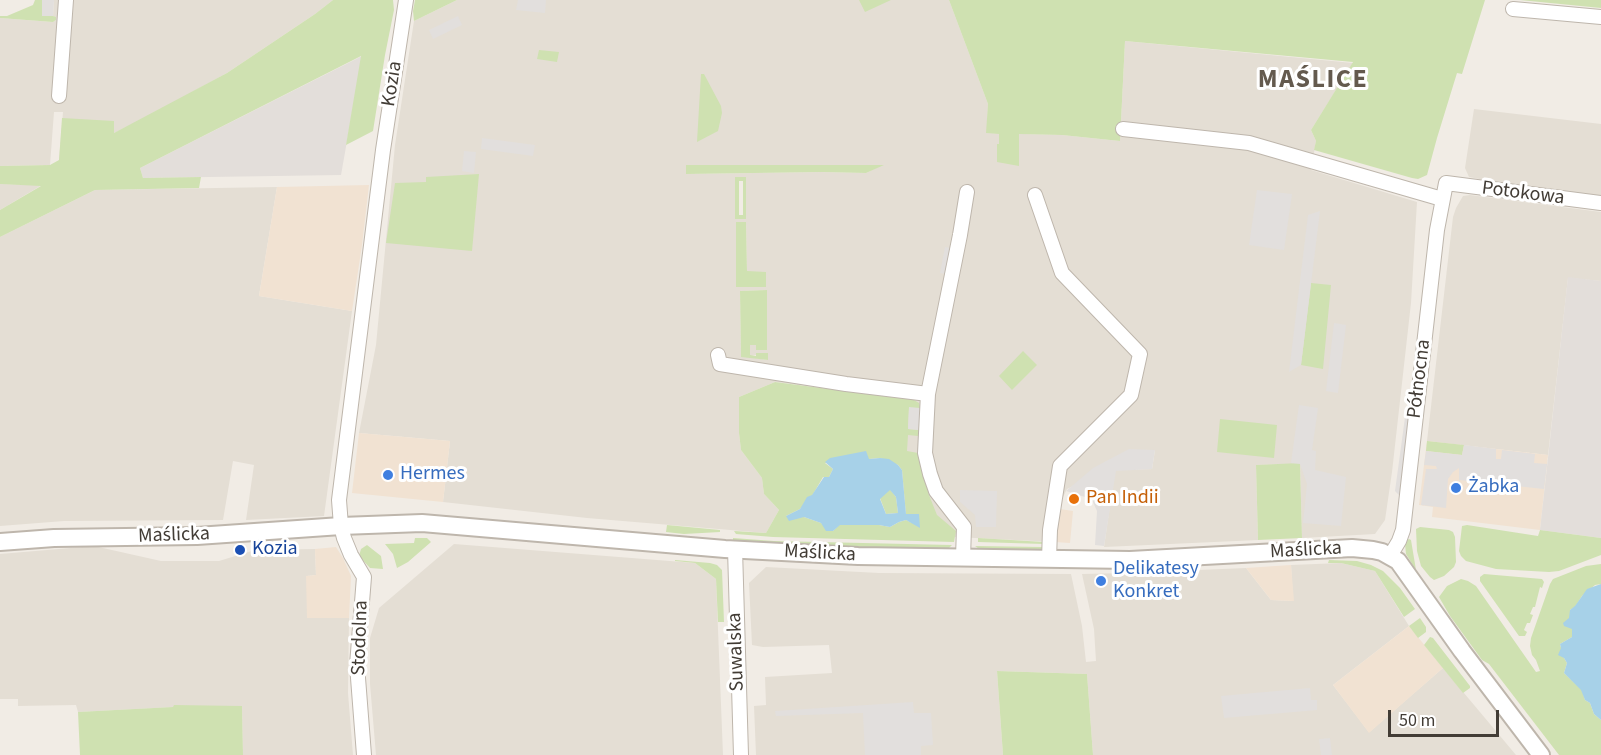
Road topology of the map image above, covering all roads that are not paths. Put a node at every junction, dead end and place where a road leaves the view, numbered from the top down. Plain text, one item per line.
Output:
1 (66, 0) edge
2 (406, 0) edge
3 (1513, 9) dead end
4 (1601, 16) edge
5 (60, 96) dead end
6 (1124, 129) dead end
7 (1446, 183) joint
8 (967, 192) dead end
9 (1035, 195) dead end
10 (1442, 199) junction
11 (1601, 203) edge
12 (718, 355) dead end
13 (928, 394) junction
14 (341, 526) junction
15 (0, 542) edge
16 (735, 549) junction
17 (1390, 556) junction
18 (963, 558) junction
19 (1049, 559) junction
20 (364, 755) edge
21 (741, 755) edge
22 (1541, 755) edge

1 - 5 street
2 - 14 street, Kozia
3 - 4 street
6 - 10 street
7 - 10 street, Północna
7 - 11 street, Potokowa
8 - 13 street
9 - 19 street
10 - 17 street, Północna
12 - 13 street
13 - 18 street
14 - 15 street, Maślicka
14 - 16 street, Maślicka
14 - 20 street, Stodolna
16 - 18 street, Maślicka
16 - 21 street, Suwalska
17 - 19 street, Maślicka
17 - 22 street
18 - 19 street, Maślicka

